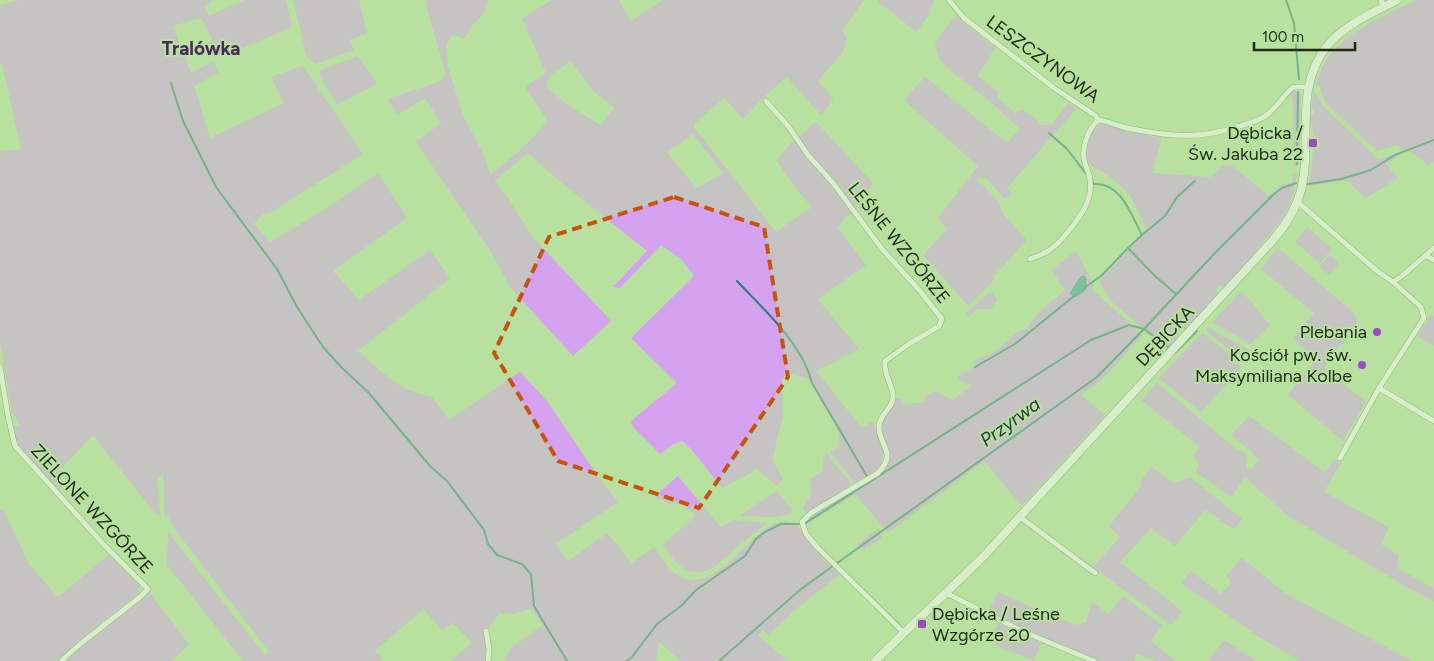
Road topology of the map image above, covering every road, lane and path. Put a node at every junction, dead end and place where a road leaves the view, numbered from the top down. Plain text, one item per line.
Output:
1 (949, 0) edge
2 (1397, 0) edge
3 (1382, 4) edge
4 (1308, 87) junction
5 (766, 101) dead end
6 (1098, 120) junction
7 (1297, 204) junction
8 (1434, 248) edge
9 (1426, 256) junction
10 (1030, 260) dead end
11 (1434, 260) edge
12 (1393, 282) junction
13 (0, 367) edge
14 (1379, 388) junction
15 (1434, 421) edge
16 (1340, 458) dead end
17 (1020, 517) junction
18 (1095, 573) dead end
19 (946, 593) junction
20 (486, 631) dead end
21 (904, 633) junction
22 (62, 661) edge
23 (488, 661) edge
24 (875, 661) edge
25 (1094, 661) edge

1 - 6 street, LESZCZYNOWA
2 - 3 street, DĘBICKA
3 - 4 street, DĘBICKA
4 - 6 street
4 - 7 street, DĘBICKA
5 - 21 street, LEŚNE WZGÓRZE
6 - 10 street
7 - 12 street
7 - 17 street, DĘBICKA
8 - 9 street
9 - 11 street
9 - 12 street
12 - 14 street
13 - 22 street, ZIELONE WZGÓRZE
14 - 15 street
14 - 16 street
17 - 18 street
17 - 19 street, DĘBICKA
19 - 21 street, DĘBICKA
19 - 25 street
20 - 23 street
21 - 24 street, DĘBICKA

